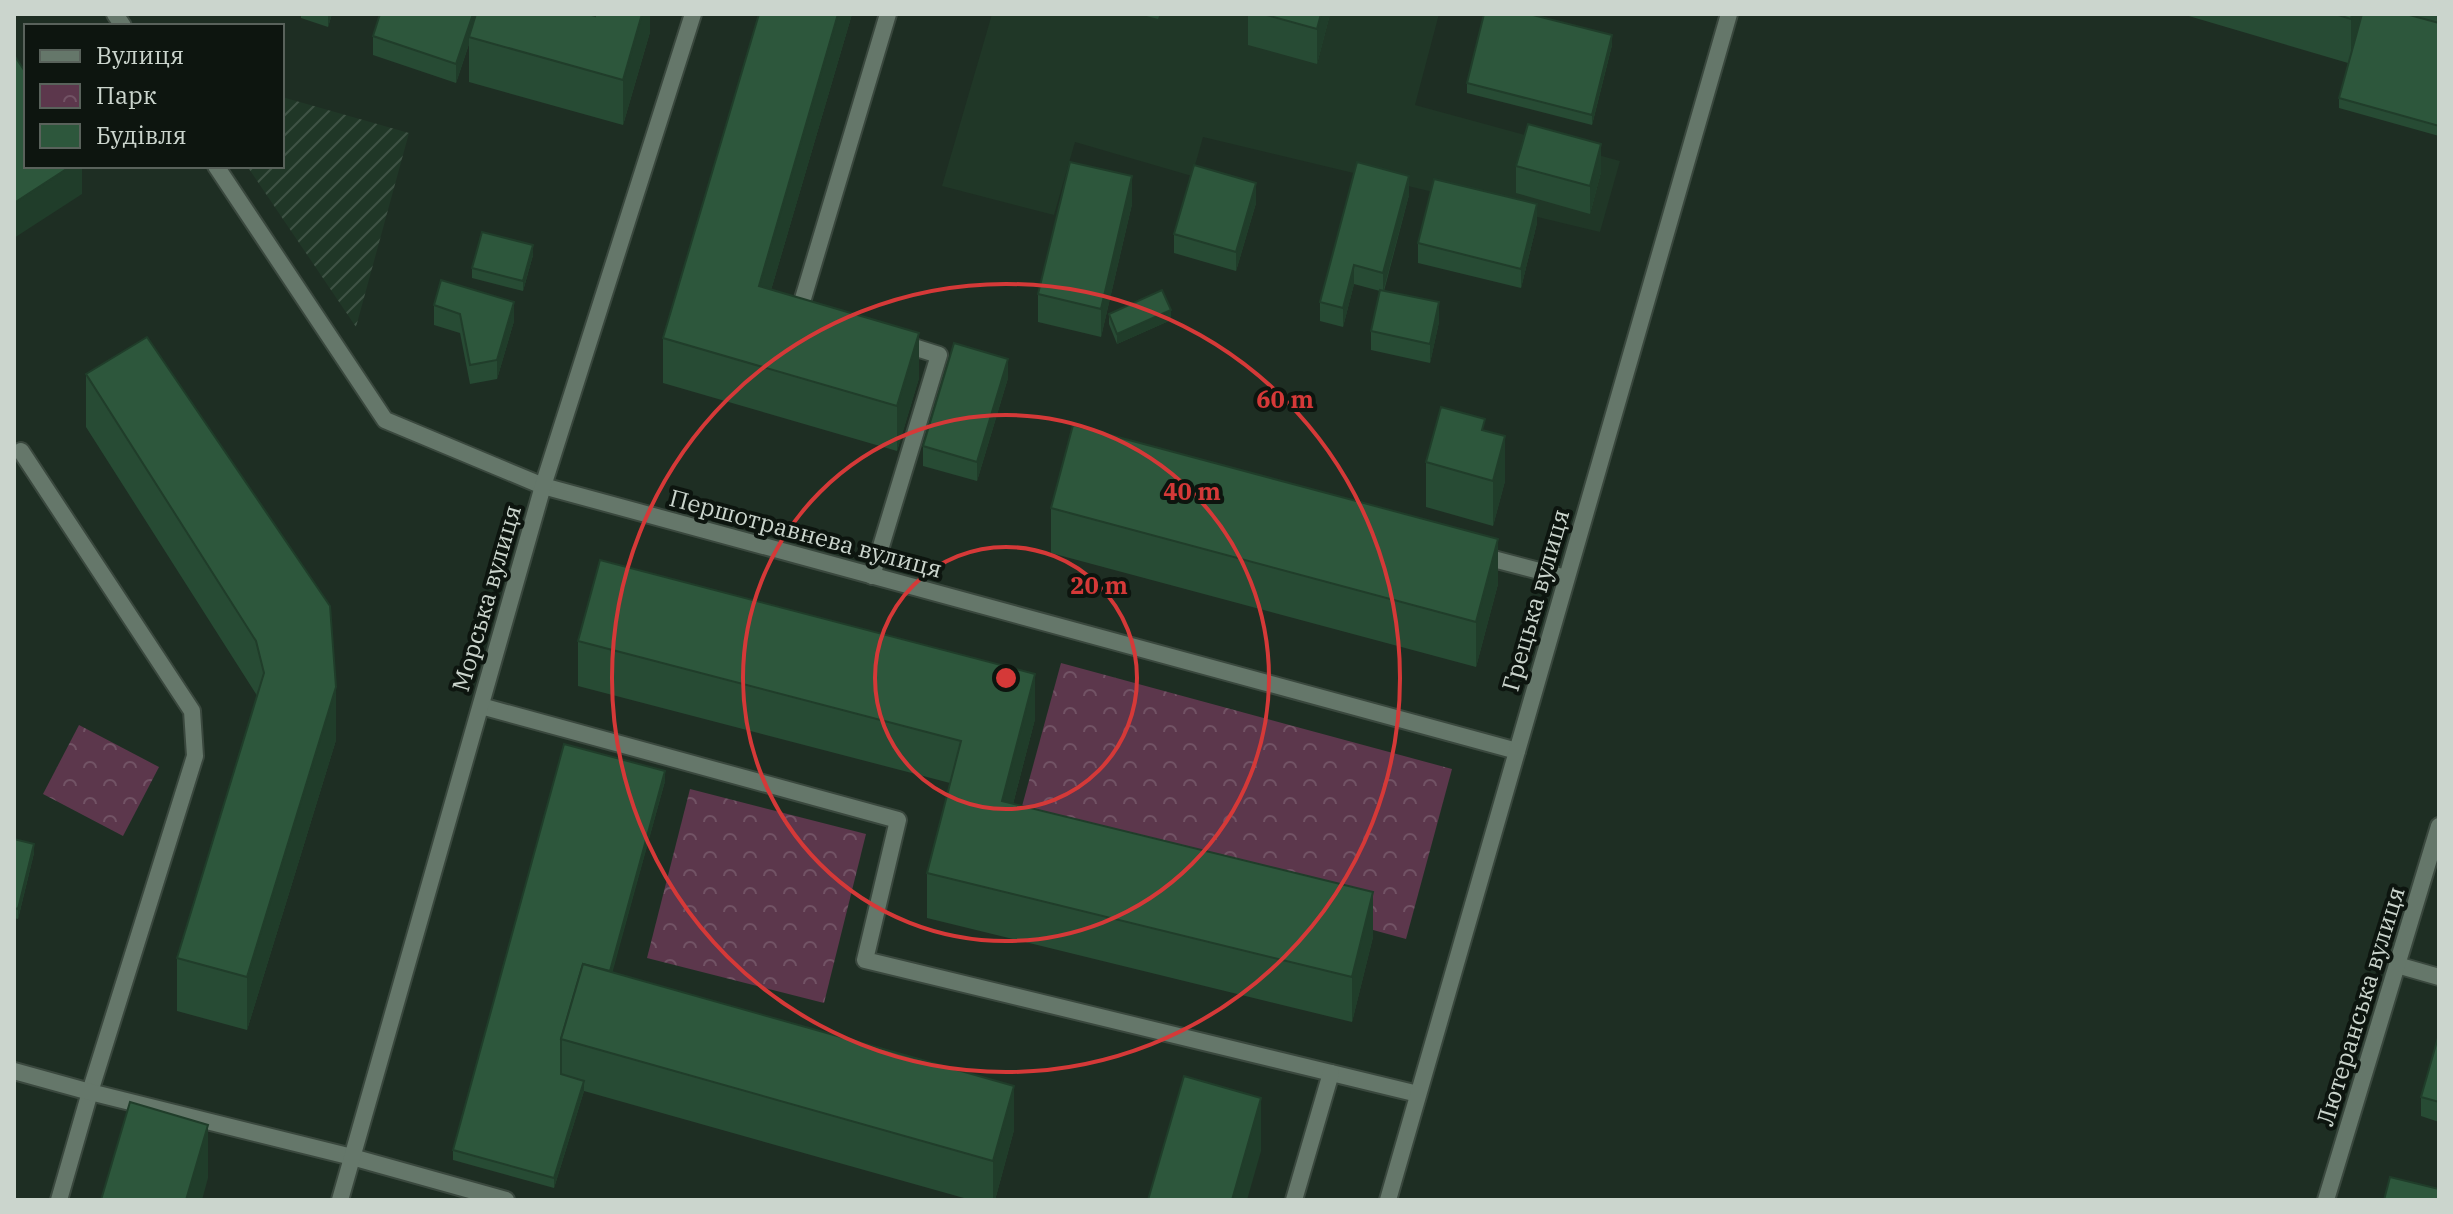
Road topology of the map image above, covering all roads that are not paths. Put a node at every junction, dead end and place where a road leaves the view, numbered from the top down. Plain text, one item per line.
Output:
1 (693, 14) edge
2 (888, 14) edge
3 (1729, 14) edge
4 (217, 168) edge
5 (825, 320) edge
6 (879, 336) edge
7 (21, 451) dead end
8 (543, 486) junction
9 (1462, 551) edge
10 (872, 576) junction
11 (1566, 578) junction
12 (481, 706) junction
13 (1517, 751) junction
14 (2439, 826) edge
15 (2397, 965) junction
16 (2439, 977) edge
17 (14, 1071) edge
18 (1331, 1073) junction
19 (90, 1092) junction
20 (1418, 1094) junction
21 (352, 1157) junction
22 (59, 1200) edge
23 (340, 1200) edge
24 (506, 1200) edge
25 (1294, 1200) edge
26 (1388, 1200) edge
27 (2326, 1200) edge

1 - 8 street, Морська вулиця
2 - 5 street
3 - 11 street, Грецька вулиця
4 - 8 street, Першотравнева вулиця
6 - 10 street
7 - 19 street
8 - 10 street, Першотравнева вулиця
8 - 12 street, Морська вулиця
9 - 11 street
10 - 13 street, Першотравнева вулиця
11 - 13 street, Грецька вулиця
12 - 18 street
12 - 21 street, Морська вулиця
13 - 20 street, Грецька вулиця
14 - 15 street, Лютеранська вулиця
15 - 16 street
15 - 27 street, Лютеранська вулиця
17 - 19 street
18 - 20 street
18 - 25 street
19 - 21 street
19 - 22 street
20 - 26 street, Грецька вулиця
21 - 23 street, Морська вулиця
21 - 24 street

